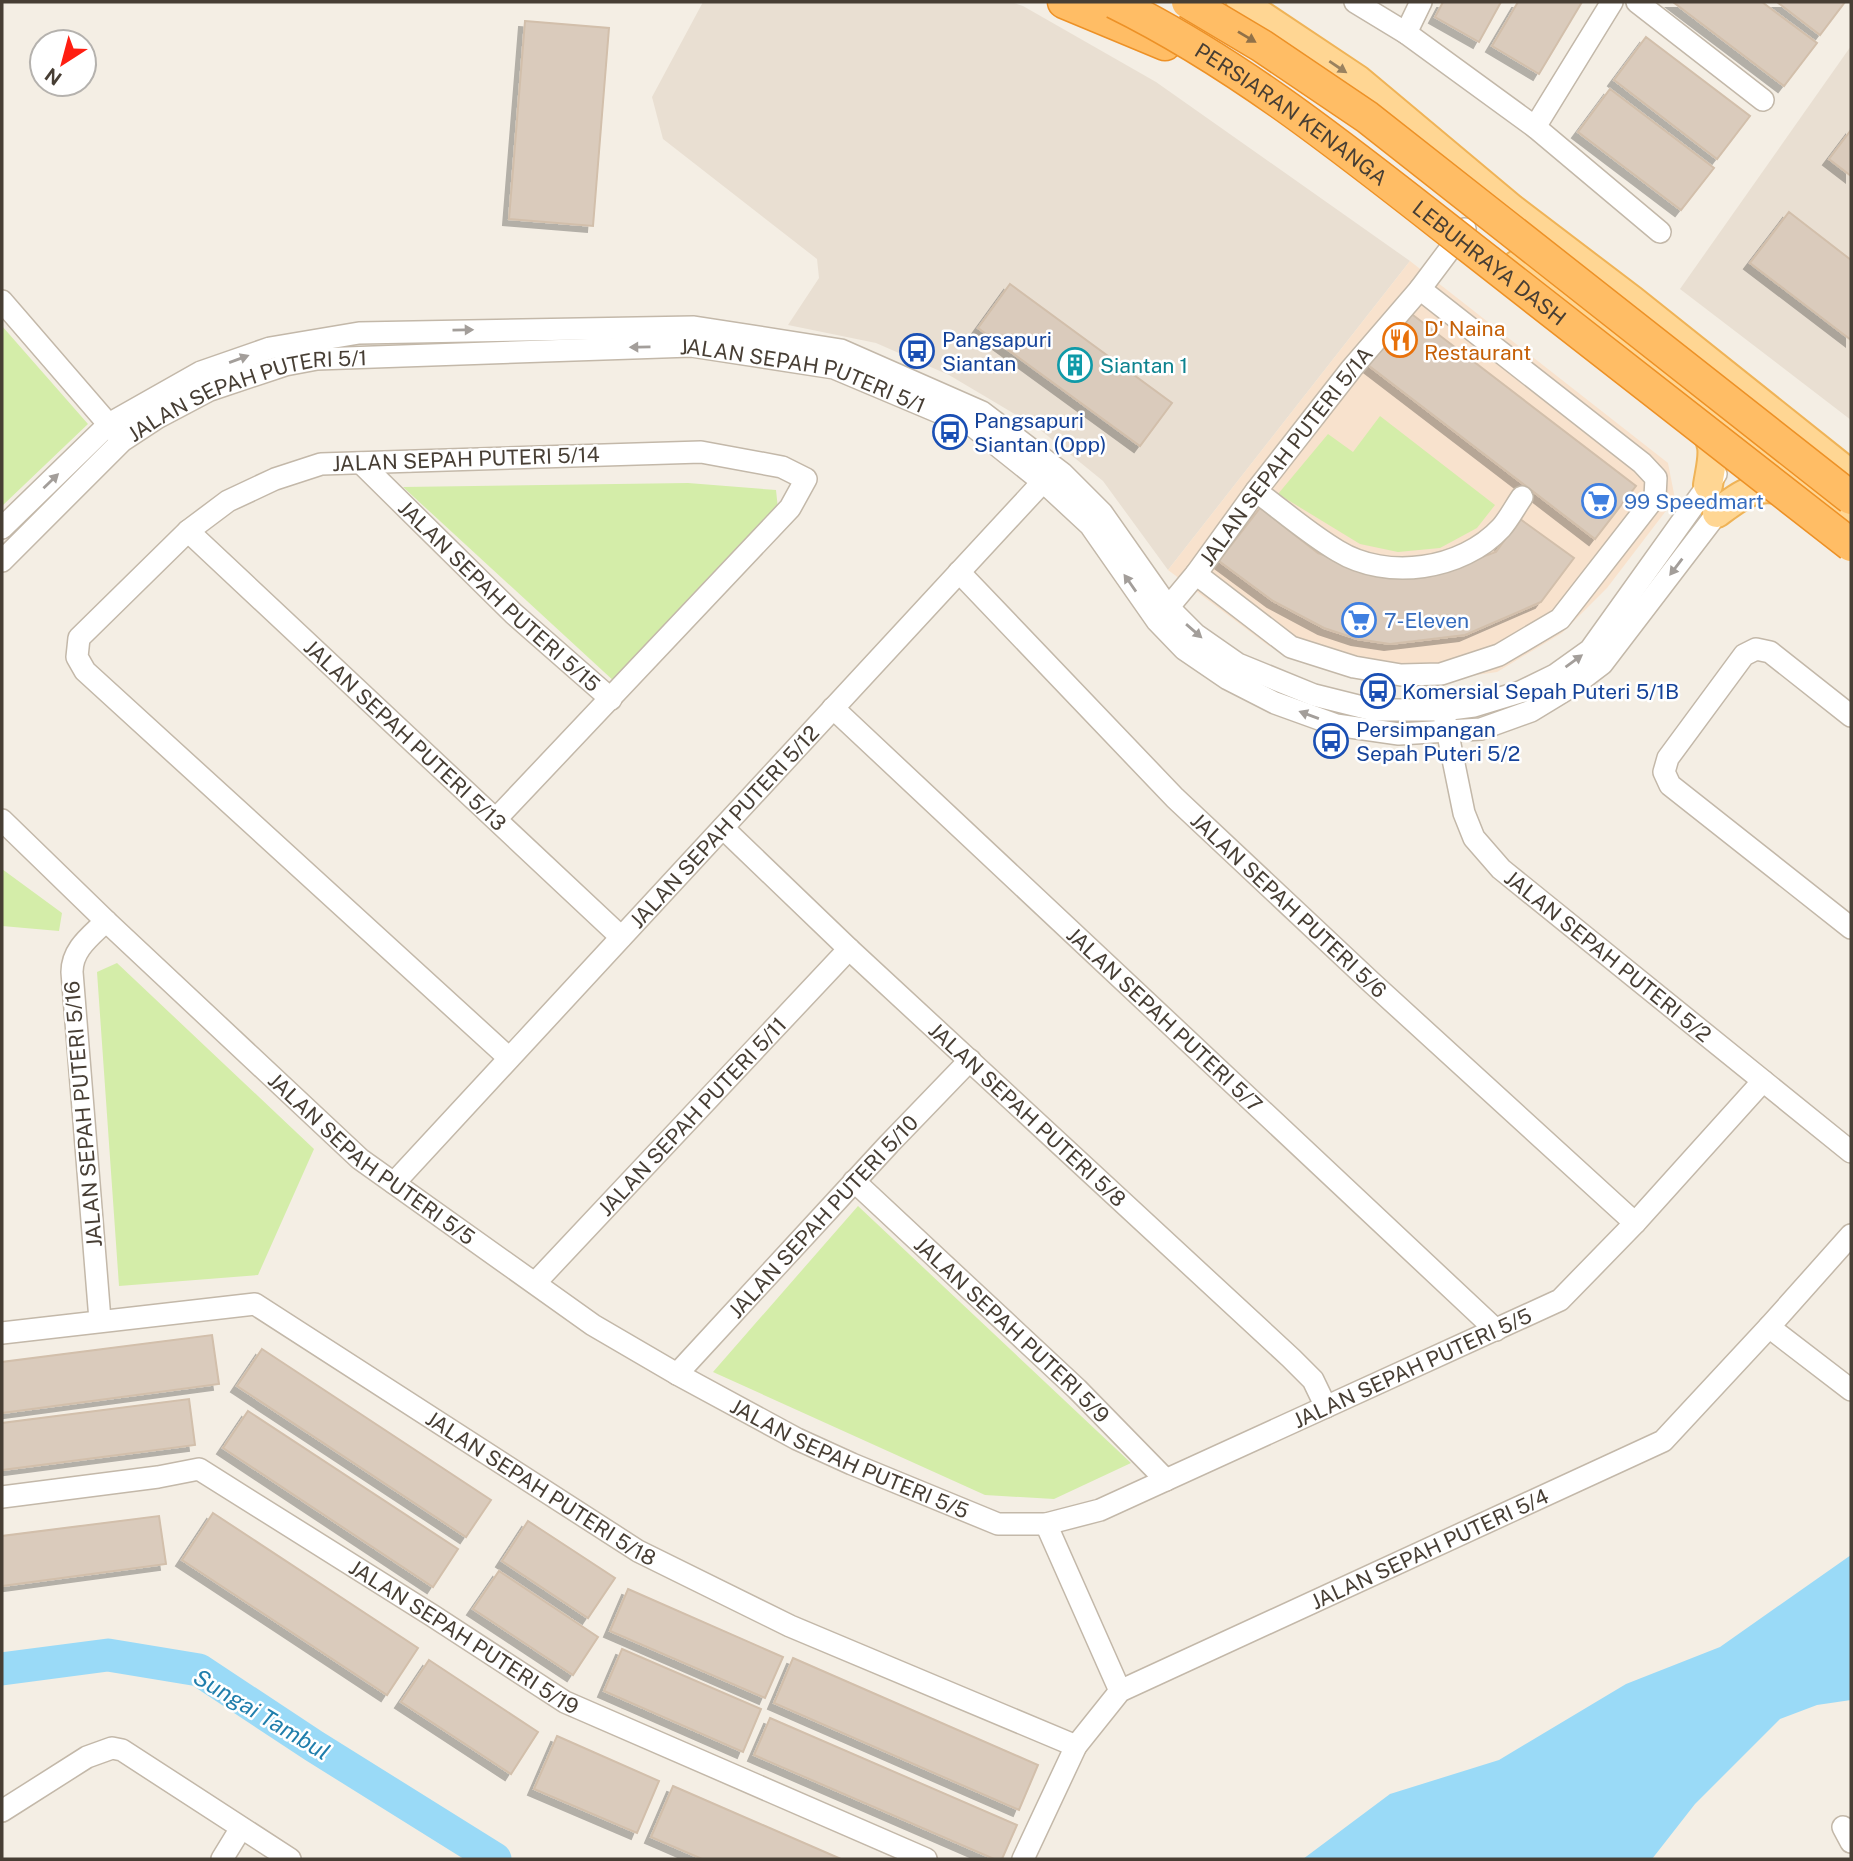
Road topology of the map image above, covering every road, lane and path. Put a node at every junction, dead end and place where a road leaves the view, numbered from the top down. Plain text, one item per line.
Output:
1 (1064, 2) edge
2 (1088, 2) edge
3 (1114, 2) edge
4 (1188, 2) edge
5 (1241, 2) edge
6 (1354, 2) edge
7 (1421, 2) edge
8 (1612, 2) edge
9 (1637, 2) edge
10 (1406, 33) junction
11 (1165, 44) junction
12 (1763, 100) dead end
13 (1535, 127) junction
14 (1512, 209) junction
15 (1467, 227) junction
16 (1660, 232) dead end
17 (1420, 289) junction
18 (2, 300) edge
19 (1636, 354) junction
20 (116, 432) junction
21 (1754, 441) junction
22 (361, 463) junction
23 (1049, 475) junction
24 (1851, 475) edge
25 (1708, 485) junction
26 (1256, 491) junction
27 (1851, 491) edge
28 (1522, 497) dead end
29 (1851, 498) edge
30 (1717, 513) junction
31 (1851, 525) edge
32 (2, 528) edge
33 (188, 531) junction
34 (1851, 533) edge
35 (1851, 545) edge
36 (2, 561) edge
37 (959, 572) junction
38 (1196, 574) junction
39 (1163, 614) junction
40 (611, 699) junction
41 (833, 708) junction
42 (1443, 710) junction
43 (1851, 716) edge
44 (1448, 733) junction
45 (496, 819) junction
46 (2, 820) edge
47 (723, 828) junction
48 (106, 922) junction
49 (1851, 928) edge
50 (621, 937) junction
51 (849, 948) junction
52 (509, 1058) junction
53 (970, 1060) junction
54 (1763, 1081) junction
55 (1851, 1152) edge
56 (854, 1181) junction
57 (394, 1183) junction
58 (1635, 1223) junction
59 (1851, 1235) edge
60 (535, 1283) junction
61 (100, 1320) junction
62 (1769, 1327) junction
63 (1496, 1330) junction
64 (2, 1333) edge
65 (677, 1374) junction
66 (1851, 1390) edge
67 (1326, 1407) junction
68 (1166, 1480) junction
69 (2, 1497) edge
70 (1046, 1524) junction
71 (1120, 1691) junction
72 (1076, 1746) junction
73 (2, 1811) edge
74 (241, 1828) junction
75 (222, 1859) edge
76 (289, 1859) edge
77 (926, 1859) edge
78 (1023, 1859) edge

1 - 11 highway
2 - 11 main road, PERSIARAN KENANGA
3 - 35 highway, LEBUHRAYA DASH, bridge
4 -> 29 highway, LEBUHRAYA DASH, bridge
5 -> 14 main road
6 - 10 street
7 - 10 street
8 - 13 street
9 - 12 street
10 - 13 street
11 - 15 main road, PERSIARAN KENANGA
13 - 16 street
14 - 21 main road
14 - 24 main road
15 - 17 street, JALAN SEPAH PUTERI 5/1A
15 - 19 main road, PERSIARAN KENANGA
17 - 26 street, JALAN SEPAH PUTERI 5/1A
17 - 38 street
18 - 20 street
19 - 21 main road, PERSIARAN KENANGA
19 - 25 main road
20 - 23 street, JALAN SEPAH PUTERI 5/1
32 -> 20 street
20 - 36 street, JALAN SEPAH PUTERI 5/1
21 - 25 street
21 - 27 main road
21 - 30 street
21 - 31 main road, PERSIARAN KENANGA
22 - 33 street, JALAN SEPAH PUTERI 5/14
22 - 40 street, JALAN SEPAH PUTERI 5/15
22 - 40 street, JALAN SEPAH PUTERI 5/14
23 - 37 street, JALAN SEPAH PUTERI 5/12
23 - 39 street, JALAN SEPAH PUTERI 5/1
42 -> 25 street
26 - 28 street
26 - 38 street, JALAN SEPAH PUTERI 5/1A
30 - 34 main road
30 -> 44 street
33 - 45 street, JALAN SEPAH PUTERI 5/13
33 - 52 street, JALAN SEPAH PUTERI 5/14
37 - 41 street, JALAN SEPAH PUTERI 5/12
37 - 58 street, JALAN SEPAH PUTERI 5/6
38 - 39 street, JALAN SEPAH PUTERI 5/1A
39 -> 42 street
44 -> 39 street
40 - 45 street, JALAN SEPAH PUTERI 5/14
41 - 47 street, JALAN SEPAH PUTERI 5/12
41 - 63 street, JALAN SEPAH PUTERI 5/7
42 - 44 street, JALAN SEPAH PUTERI 5/2
43 - 49 street
44 - 54 street, JALAN SEPAH PUTERI 5/2
45 - 50 street, JALAN SEPAH PUTERI 5/13
46 - 48 street, JALAN SEPAH PUTERI 5/5
47 - 50 street, JALAN SEPAH PUTERI 5/12
47 - 51 street, JALAN SEPAH PUTERI 5/8
48 - 57 street, JALAN SEPAH PUTERI 5/5
48 - 61 street, JALAN SEPAH PUTERI 5/16
50 - 52 street, JALAN SEPAH PUTERI 5/12
51 - 53 street, JALAN SEPAH PUTERI 5/8
51 - 60 street, JALAN SEPAH PUTERI 5/11
52 - 57 street, JALAN SEPAH PUTERI 5/12
53 - 56 street, JALAN SEPAH PUTERI 5/10
53 - 67 street, JALAN SEPAH PUTERI 5/8
54 - 55 street, JALAN SEPAH PUTERI 5/2
54 - 58 street, JALAN SEPAH PUTERI 5/5
56 - 65 street, JALAN SEPAH PUTERI 5/10
56 - 68 street, JALAN SEPAH PUTERI 5/9
57 - 60 street, JALAN SEPAH PUTERI 5/5
58 - 63 street, JALAN SEPAH PUTERI 5/5
59 - 62 street, JALAN SEPAH PUTERI 5/4
60 - 65 street, JALAN SEPAH PUTERI 5/5
61 - 64 street, JALAN SEPAH PUTERI 5/18
61 - 72 street, JALAN SEPAH PUTERI 5/18
62 - 66 street
62 - 71 street, JALAN SEPAH PUTERI 5/4
63 - 67 street, JALAN SEPAH PUTERI 5/5
65 - 70 street, JALAN SEPAH PUTERI 5/5
67 - 68 street, JALAN SEPAH PUTERI 5/5
68 - 70 street, JALAN SEPAH PUTERI 5/5
69 - 77 street, JALAN SEPAH PUTERI 5/19
70 - 71 street
71 - 72 street, JALAN SEPAH PUTERI 5/4
72 - 78 street, JALAN SEPAH PUTERI 5/4
73 - 74 street
74 - 75 street
74 - 76 street

